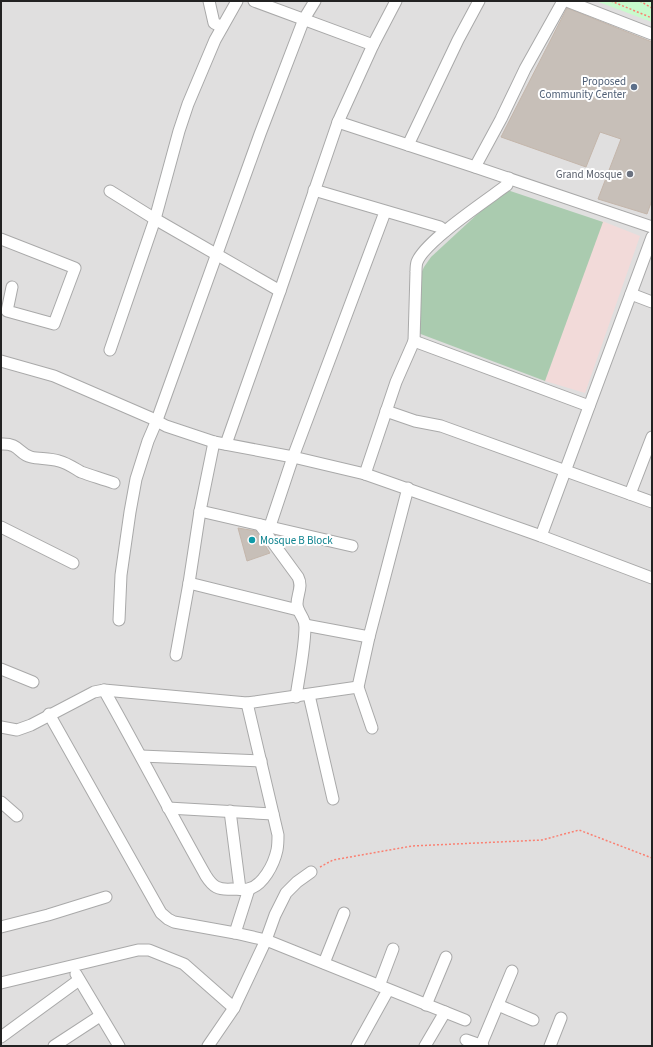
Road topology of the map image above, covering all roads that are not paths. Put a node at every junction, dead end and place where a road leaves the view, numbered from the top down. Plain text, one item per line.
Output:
1 (209, 1) edge
2 (237, 1) edge
3 (254, 1) edge
4 (315, 1) edge
5 (396, 1) edge
6 (479, 1) edge
7 (563, 1) edge
8 (567, 1) edge
9 (304, 19) junction
10 (222, 27) junction
11 (652, 34) edge
12 (373, 45) junction
13 (338, 122) junction
14 (408, 145) junction
15 (476, 167) junction
16 (509, 178) junction
17 (314, 190) junction
18 (110, 191) dead end
19 (385, 212) junction
20 (154, 219) junction
21 (652, 227) edge
22 (445, 231) junction
23 (652, 237) edge
24 (1, 239) edge
25 (216, 254) junction
26 (12, 287) dead end
27 (280, 292) junction
28 (631, 294) junction
29 (652, 302) edge
30 (414, 341) junction
31 (110, 350) dead end
32 (1, 361) edge
33 (589, 406) junction
34 (386, 411) junction
35 (157, 420) junction
36 (652, 437) edge
37 (214, 442) junction
38 (1, 444) edge
39 (226, 444) junction
40 (293, 457) junction
41 (566, 470) junction
42 (365, 474) junction
43 (114, 483) dead end
44 (408, 488) junction
45 (630, 494) junction
46 (652, 502) edge
47 (200, 511) junction
48 (265, 525) junction
49 (1, 527) edge
50 (541, 536) junction
51 (352, 546) dead end
52 (73, 563) dead end
53 (652, 578) edge
54 (189, 583) junction
55 (298, 610) junction
56 (119, 620) dead end
57 (306, 625) junction
58 (369, 637) junction
59 (176, 655) dead end
60 (1, 669) edge
61 (33, 682) dead end
62 (358, 687) junction
63 (104, 690) junction
64 (309, 695) junction
65 (296, 697) junction
66 (247, 703) junction
67 (49, 714) junction
68 (1, 727) edge
69 (372, 728) dead end
70 (141, 756) junction
71 (261, 761) junction
72 (333, 799) dead end
73 (1, 802) edge
74 (168, 808) junction
75 (230, 811) junction
76 (273, 814) junction
77 (17, 816) dead end
78 (311, 872) road end
79 (245, 889) junction
80 (106, 897) dead end
81 (344, 913) dead end
82 (1, 927) edge
83 (235, 933) junction
84 (266, 940) junction
85 (392, 948) dead end
86 (446, 957) dead end
87 (324, 963) junction
88 (70, 966) junction
89 (512, 971) dead end
90 (79, 980) junction
91 (1, 983) edge
92 (383, 988) junction
93 (426, 1005) junction
94 (498, 1005) junction
95 (234, 1008) junction
96 (445, 1012) junction
97 (100, 1016) junction
98 (561, 1018) dead end
99 (465, 1020) dead end
100 (533, 1020) dead end
101 (1, 1037) edge
102 (476, 1044) edge
103 (54, 1046) edge
104 (119, 1046) edge
105 (208, 1046) edge
106 (357, 1046) edge
107 (425, 1046) edge
108 (550, 1046) edge

1 - 10 street
2 - 10 street
3 - 9 street
4 - 9 street
5 - 12 street
6 - 14 street
7 - 15 street
8 - 11 street
9 - 12 street
9 - 25 street
10 - 20 street
12 - 13 street
13 - 14 street
13 - 17 street
14 - 15 street
15 - 16 street
16 - 21 street
16 - 22 street
17 - 19 street
17 - 27 street
18 - 20 street
19 - 22 street
19 - 40 street
20 - 25 street
20 - 31 street
22 - 30 street
23 - 28 street
24 - 26 street
25 - 27 street
25 - 35 street
27 - 39 street
28 - 29 street
28 - 33 street
30 - 33 street
30 - 34 street
32 - 35 street
33 - 41 street
34 - 41 street
34 - 42 street
35 - 37 street
35 - 56 street
36 - 45 street
37 - 39 street
37 - 47 street
38 - 43 street
39 - 40 street
40 - 42 street
40 - 48 street
41 - 45 street
41 - 50 street
42 - 44 street
44 - 50 street
44 - 58 street
45 - 46 street
47 - 48 street
47 - 54 street
48 - 51 street
48 - 55 street
49 - 52 street
50 - 53 street
54 - 55 street
54 - 59 street
55 - 57 street
57 - 58 street
57 - 65 street
58 - 62 street
60 - 61 street
62 - 64 street
62 - 69 street
63 - 66 street
63 - 67 street
63 - 70 street
64 - 65 street
64 - 72 street
65 - 66 street
66 - 71 street
67 - 68 street
67 - 83 street
70 - 71 street
70 - 74 street
71 - 76 street
73 - 77 street
74 - 75 street
74 - 79 street
75 - 76 street
75 - 79 street
76 - 79 street
78 - 84 street
79 - 83 street
80 - 82 street
81 - 87 street
83 - 84 street
84 - 87 street
84 - 95 street
85 - 92 street
86 - 93 street
87 - 92 street
88 - 90 street
88 - 91 street
88 - 95 street
89 - 94 street
90 - 97 street
90 - 101 street
92 - 93 street
92 - 106 street
93 - 96 street
94 - 100 street
94 - 102 street
95 - 105 street
96 - 99 street
96 - 107 street
97 - 103 street
97 - 104 street
98 - 108 street

